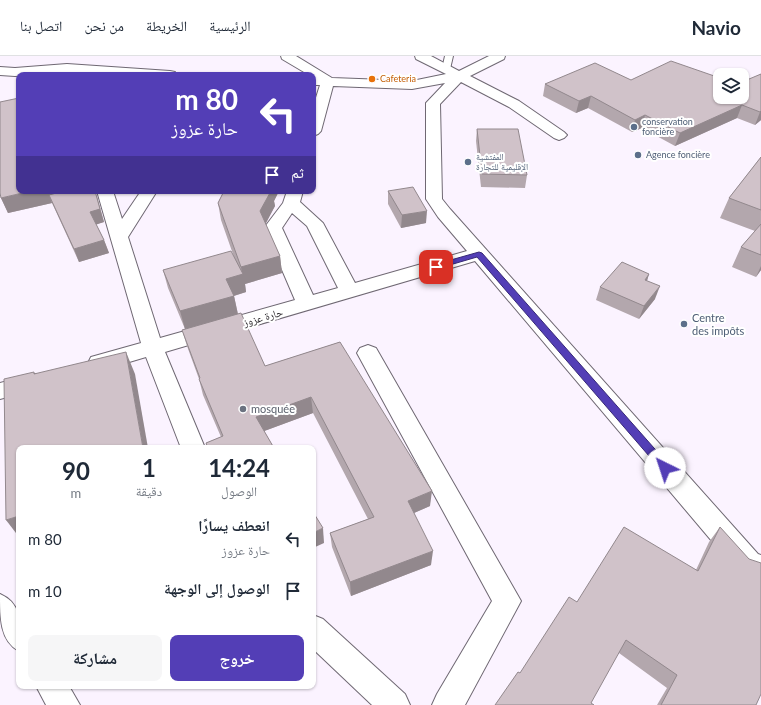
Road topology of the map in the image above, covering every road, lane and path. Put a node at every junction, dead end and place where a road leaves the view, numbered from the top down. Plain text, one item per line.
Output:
1 (287, 56) edge
2 (421, 56) edge
3 (499, 56) edge
4 (68, 66) edge
5 (451, 67) edge
6 (0, 71) edge
7 (136, 72) edge
8 (313, 72) edge
9 (316, 74) edge
10 (316, 81) edge
11 (328, 81) junction
12 (316, 121) edge
13 (560, 135) dead end
14 (106, 194) edge
15 (147, 194) edge
16 (293, 197) edge
17 (119, 237) junction
18 (479, 254) junction
19 (350, 292) junction
20 (307, 304) junction
21 (153, 349) junction
22 (368, 353) dead end
23 (84, 368) edge
24 (53, 376) edge
25 (0, 391) edge
26 (191, 445) edge
27 (761, 568) edge
28 (0, 608) edge
29 (16, 632) edge
30 (316, 632) edge
31 (394, 705) edge
32 (448, 705) edge

1 - 8 street
2 - 5 street
3 - 5 street
4 - 6 street
4 - 7 street
5 - 11 street
5 - 13 street
5 - 18 street
9 - 11 street
10 - 11 street
11 - 12 street
14 - 17 street
15 - 17 street
16 - 19 street
16 - 20 street
17 - 21 street
18 - 19 street, حارة عزوز
18 - 27 street
19 - 20 street, حارة عزوز
20 - 21 street, حارة عزوز
21 - 23 street, حارة عزوز
21 - 26 street
22 - 32 street
24 - 25 street
28 - 29 street
30 - 31 street

